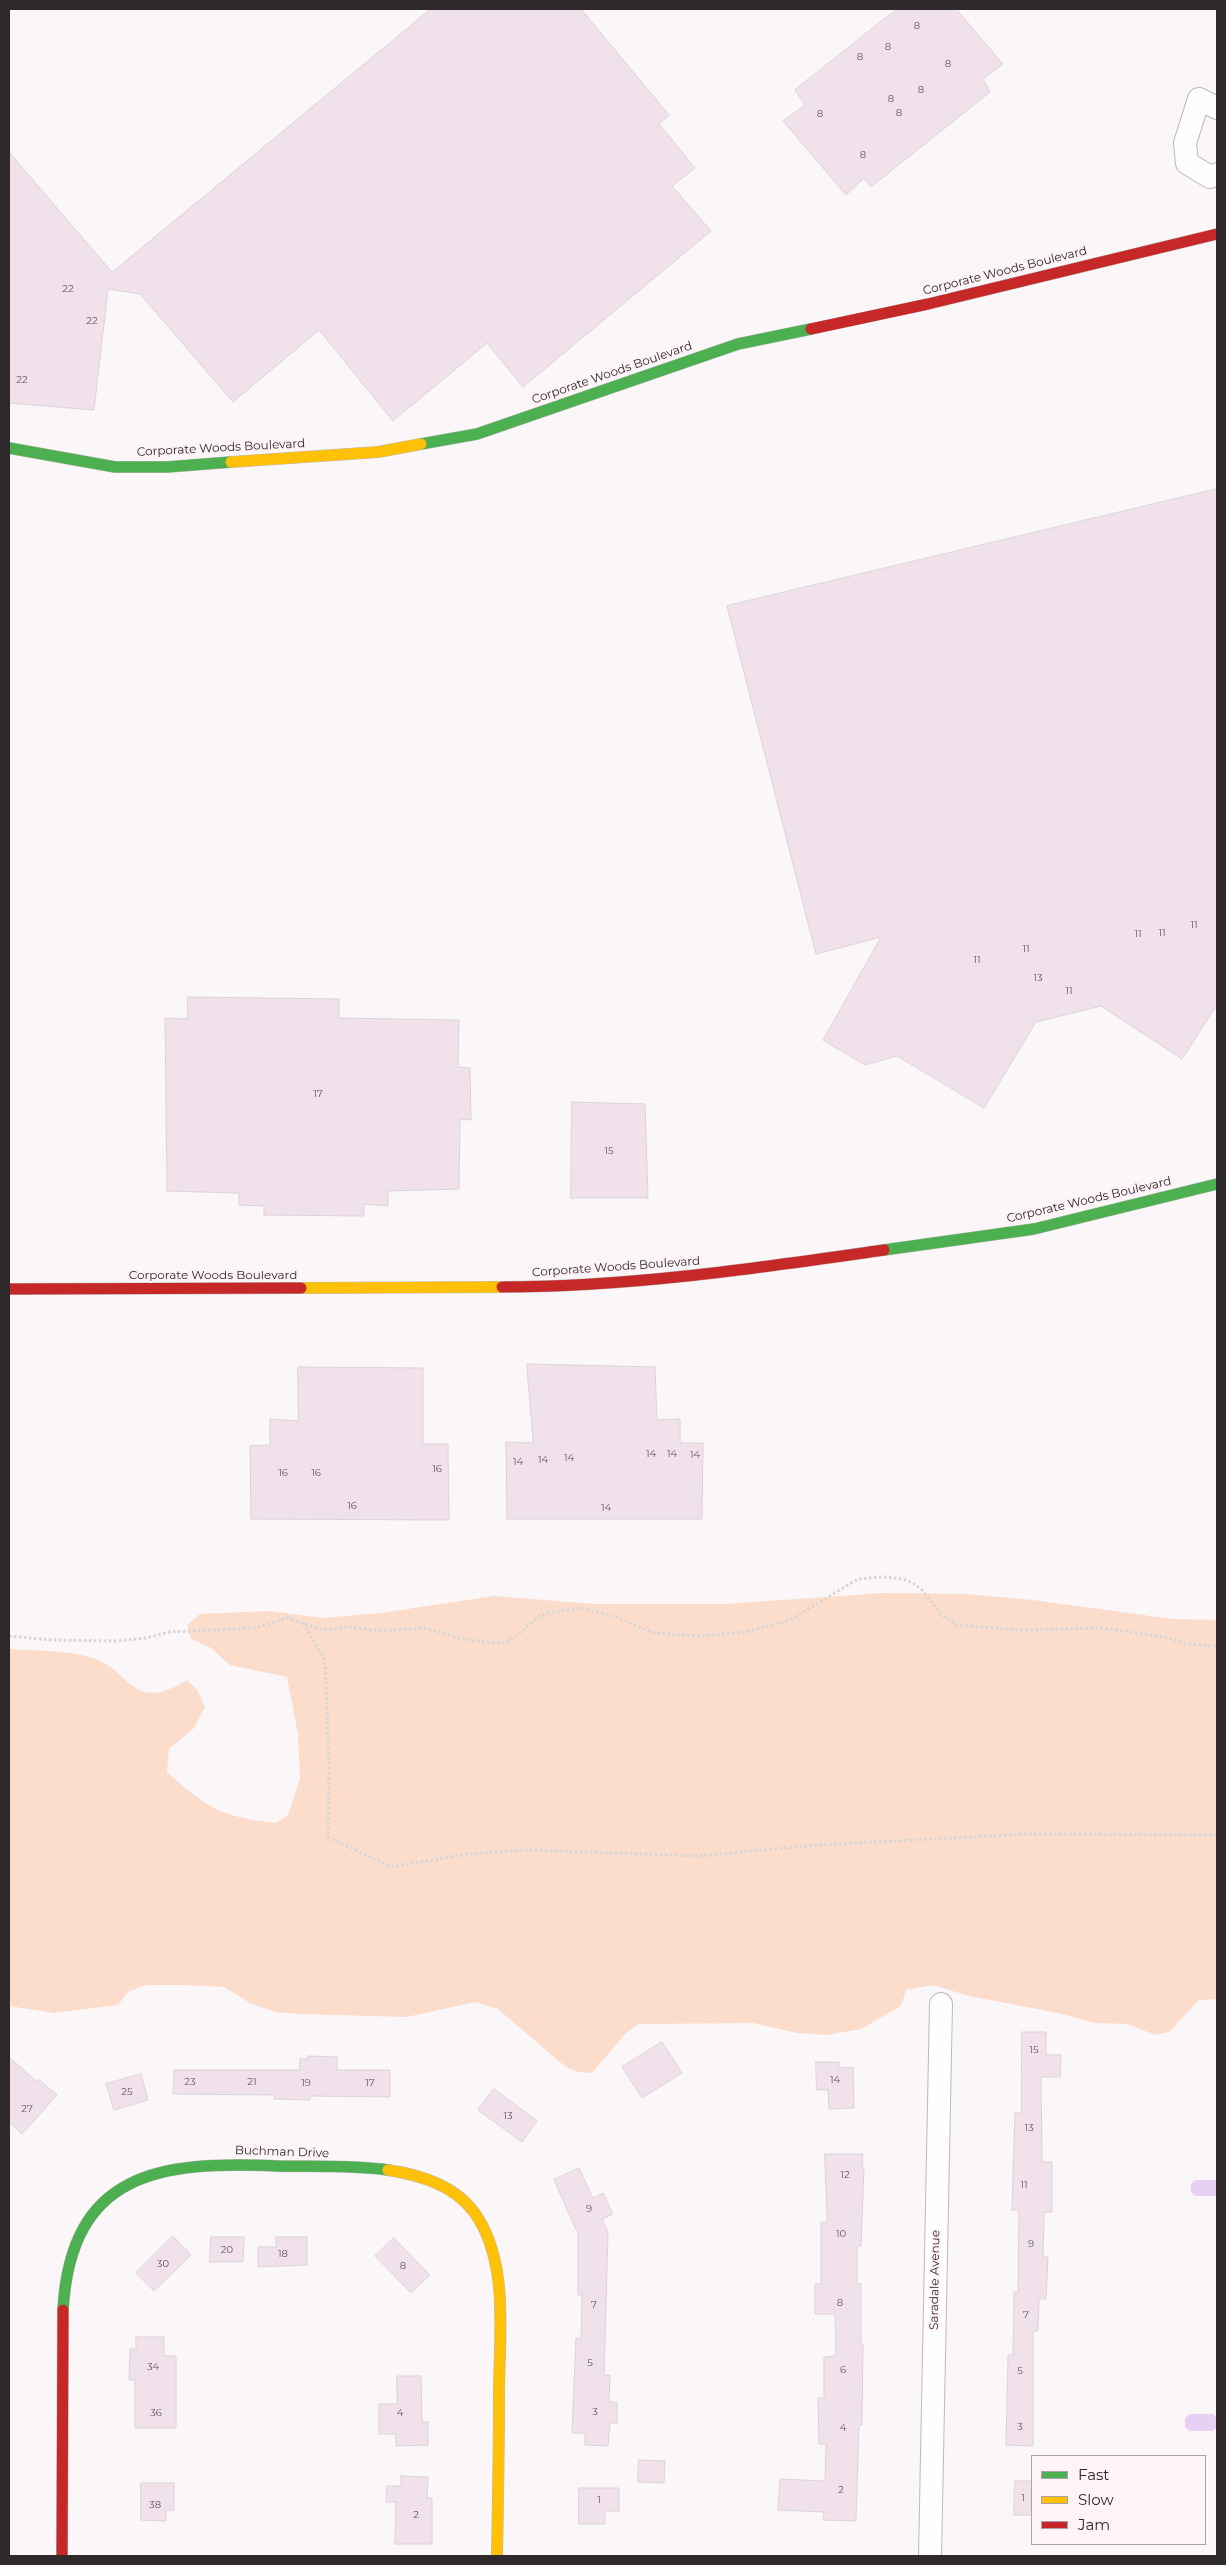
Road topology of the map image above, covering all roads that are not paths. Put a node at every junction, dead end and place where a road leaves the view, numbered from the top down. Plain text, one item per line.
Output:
1 (1208, 103) edge
2 (1217, 174) edge
3 (1217, 234) edge
4 (9, 448) edge
5 (1217, 1184) edge
6 (9, 1289) edge
7 (940, 2004) dead end
8 (62, 2556) edge
9 (497, 2556) edge
10 (930, 2556) edge

1 - 2 street
3 - 4 street, Corporate Woods Boulevard
5 - 6 street, Corporate Woods Boulevard
7 - 10 street, Saradale Avenue
8 - 9 street, Buchman Drive

